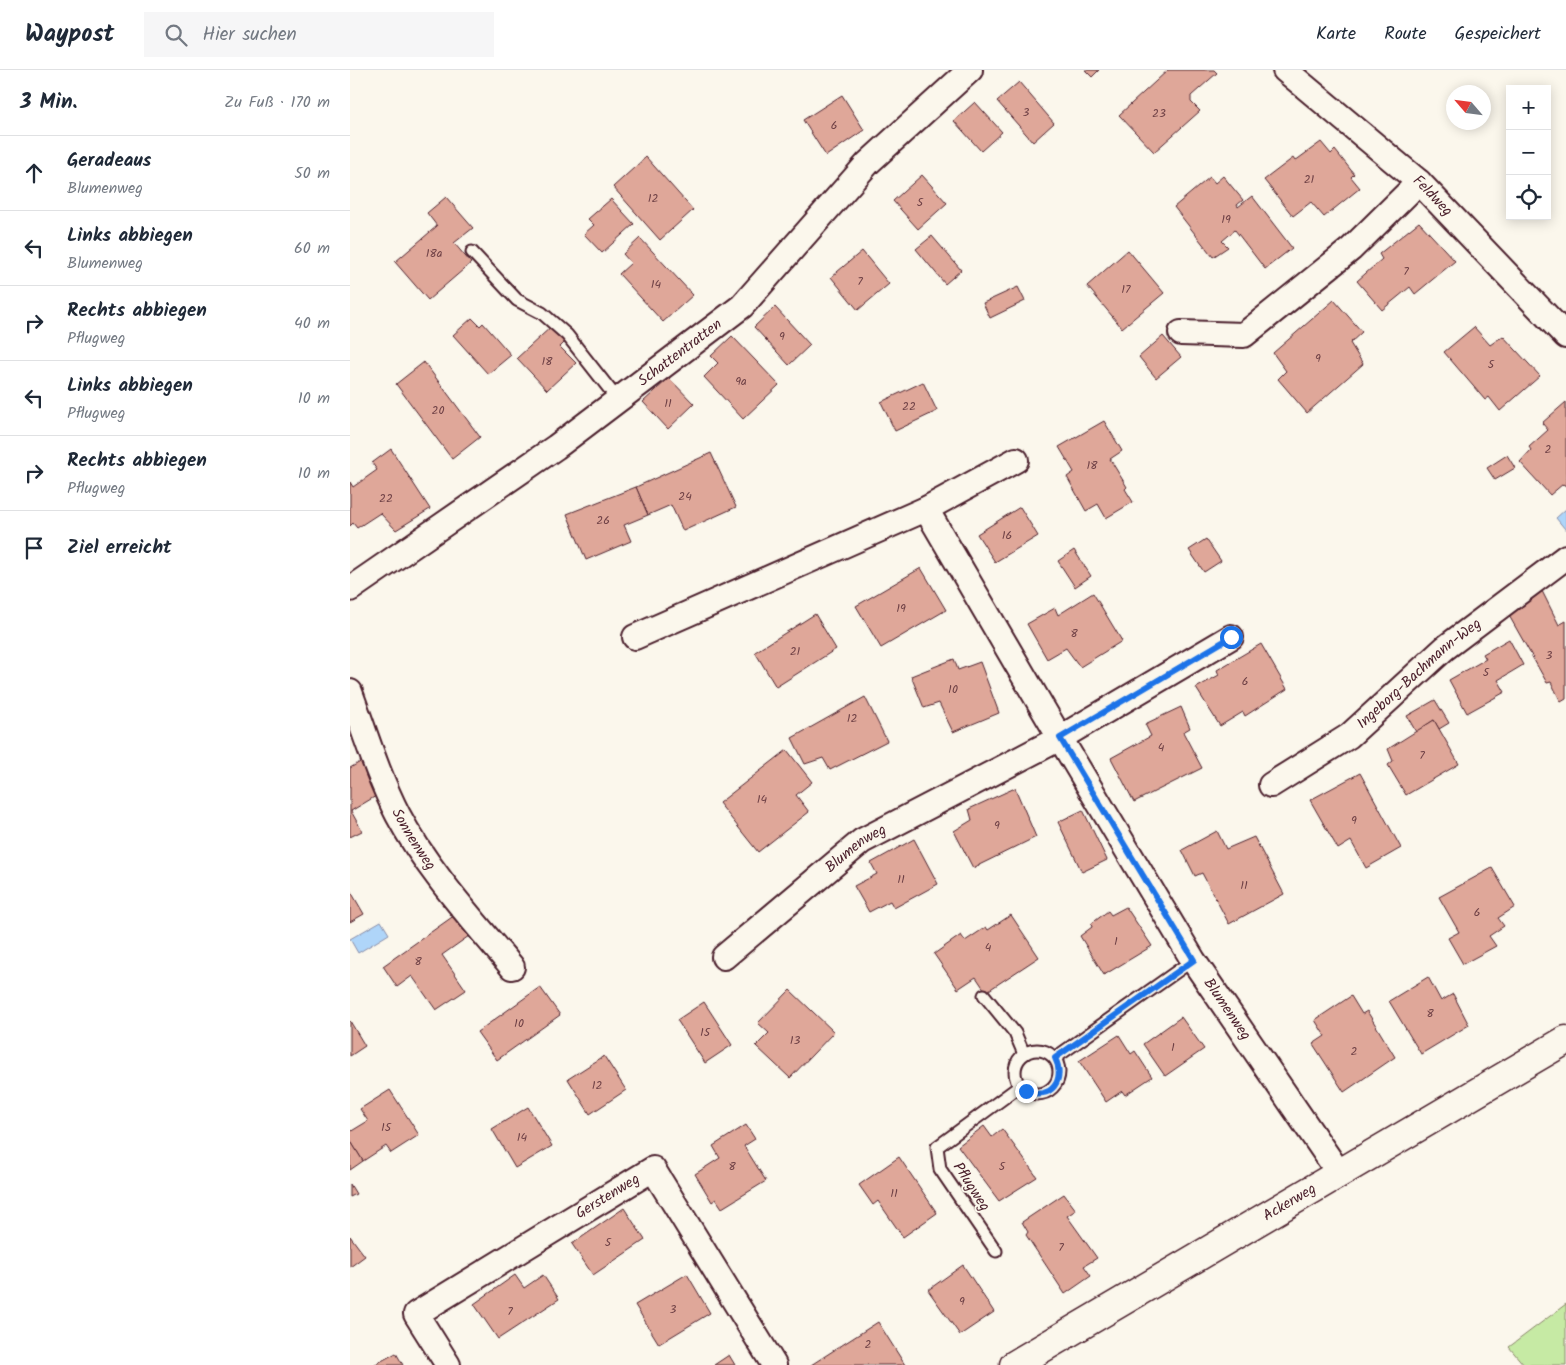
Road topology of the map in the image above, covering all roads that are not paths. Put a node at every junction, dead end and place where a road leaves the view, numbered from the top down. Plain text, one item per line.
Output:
1 (970, 70) edge
2 (1285, 70) edge
3 (1419, 182) junction
4 (472, 252) dead end
5 (1181, 333) dead end
6 (1566, 336) edge
7 (618, 400) junction
8 (1016, 460) dead end
9 (926, 509) junction
10 (1566, 557) edge
11 (350, 589) edge
12 (635, 637) dead end
13 (1231, 637) dead end
14 (350, 692) edge
15 (1060, 738) junction
16 (1271, 785) dead end
17 (724, 957) dead end
18 (1194, 960) junction
19 (512, 967) dead end
20 (984, 995) dead end
21 (1566, 1040) edge
22 (1024, 1054) junction
23 (1055, 1058) junction
24 (1020, 1086) junction
25 (1339, 1172) junction
26 (996, 1251) dead end
27 (448, 1365) edge
28 (774, 1365) edge
29 (1014, 1365) edge

1 - 7 street, Schattentratten
2 - 3 street, Feldweg
3 - 5 street
3 - 6 street, Feldweg
4 - 7 lane
7 - 11 street, Schattentratten
8 - 9 street
9 - 12 street
9 - 15 street, Blumenweg
10 - 16 street, Ingeborg-Bachmann-Weg
13 - 15 street, Blumenweg
14 - 19 street, Sonnenweg
15 - 17 street, Blumenweg
15 - 18 street, Blumenweg
18 - 23 lane
18 - 25 street, Blumenweg
20 - 22 lane
21 - 25 street, Ackerweg
22 - 23 lane
22 - 24 lane
23 - 24 lane
24 - 26 lane, Pflugweg
25 - 29 street, Ackerweg
27 - 28 street, Gerstenweg

